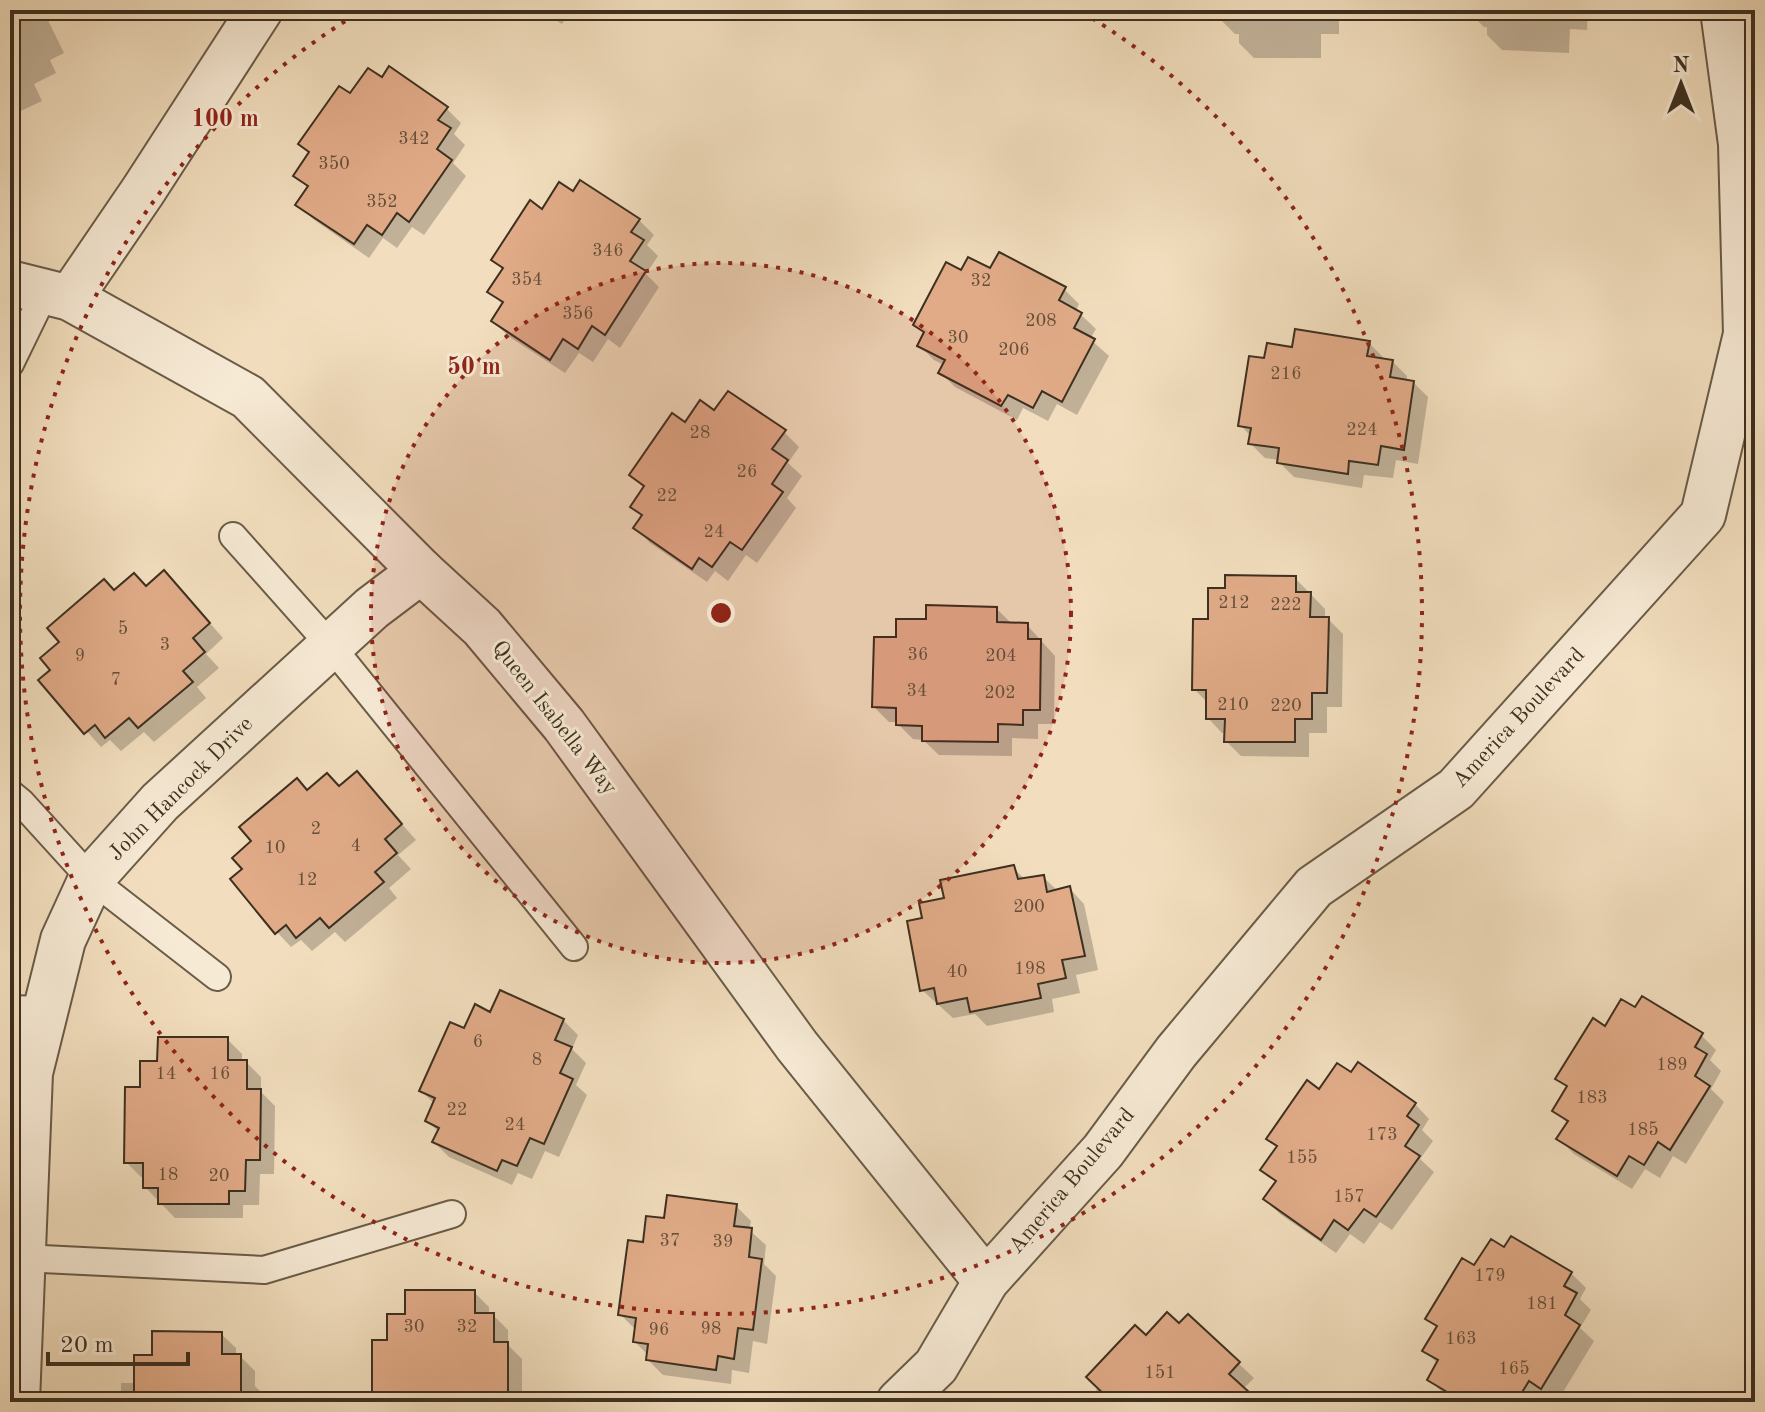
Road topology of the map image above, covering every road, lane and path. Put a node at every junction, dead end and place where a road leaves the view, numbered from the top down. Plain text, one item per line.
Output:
1 (260, 10) edge
2 (1723, 10) edge
3 (42, 291) edge
4 (10, 364) edge
5 (233, 536) dead end
6 (421, 571) junction
7 (331, 646) junction
8 (10, 793) edge
9 (91, 879) junction
10 (574, 947) dead end
11 (217, 977) dead end
12 (28, 1010) edge
13 (452, 1214) dead end
14 (22, 1258) junction
15 (986, 1281) junction
16 (15, 1303) edge
17 (17, 1402) edge
18 (899, 1402) edge

1 - 3 street
2 - 15 street, America Boulevard
3 - 4 lane
3 - 6 street, Queen Isabella Way
5 - 7 lane
6 - 7 street, John Hancock Drive
6 - 15 street, Queen Isabella Way
7 - 9 street, John Hancock Drive
7 - 10 lane
8 - 9 lane
9 - 11 lane
9 - 12 street, John Hancock Drive
12 - 14 street, John Hancock Drive
13 - 14 lane
14 - 16 street, John Hancock Drive
15 - 18 street, America Boulevard
16 - 17 street, John Hancock Drive

